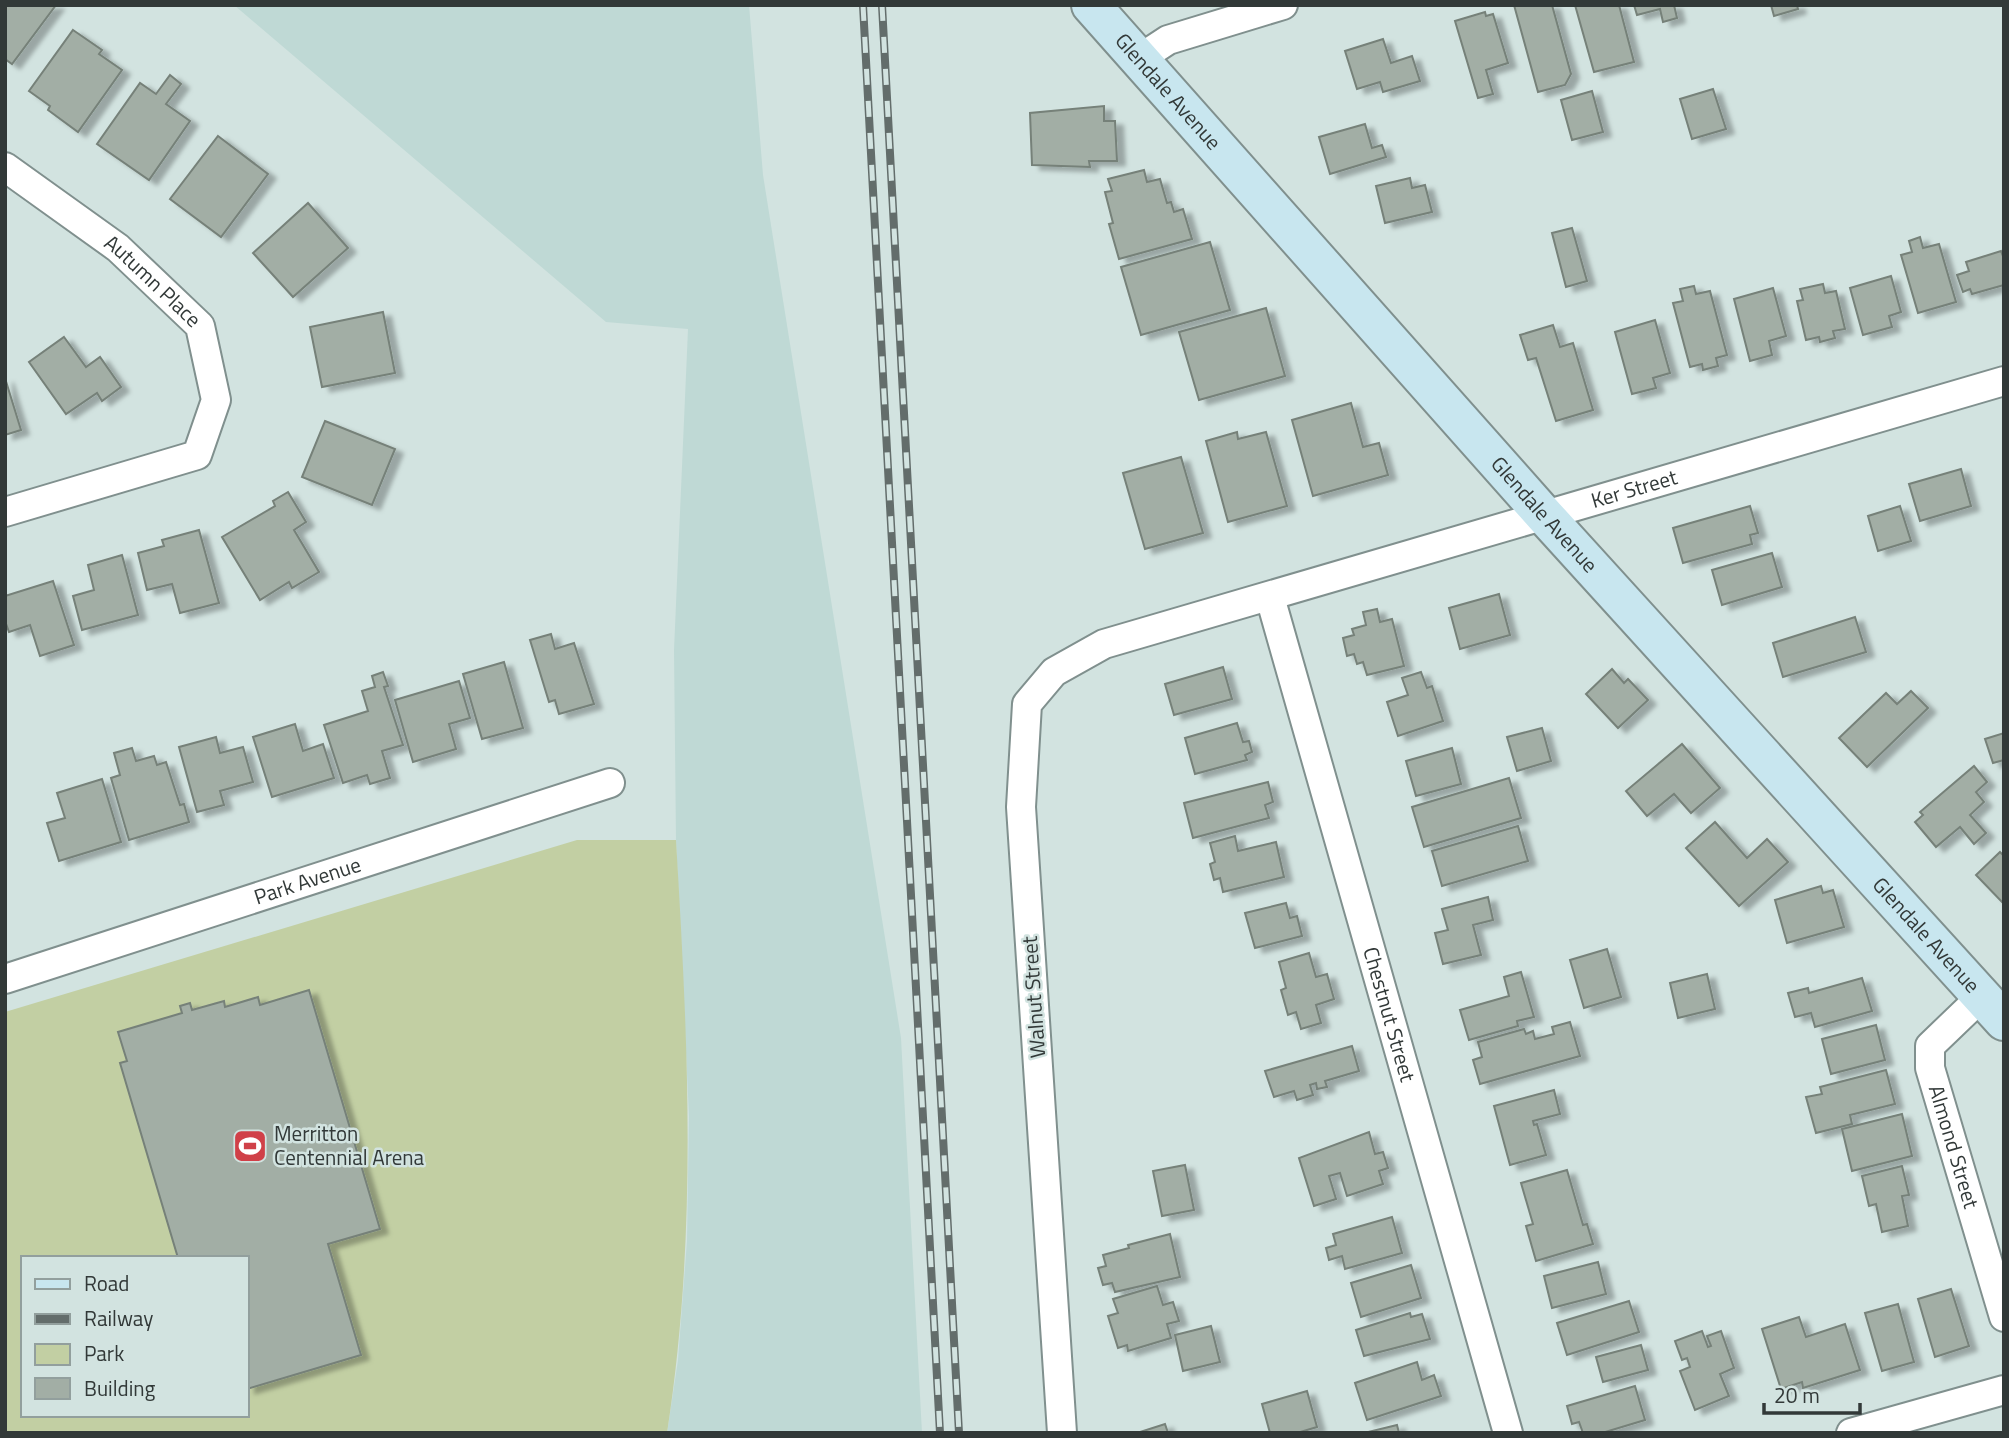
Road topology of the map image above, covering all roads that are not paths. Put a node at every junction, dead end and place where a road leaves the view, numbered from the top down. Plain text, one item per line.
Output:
1 (1091, 5) edge
2 (1283, 5) edge
3 (1139, 59) junction
4 (5, 167) edge
5 (2004, 381) edge
6 (5, 512) edge
7 (1544, 515) junction
8 (1270, 597) junction
9 (1145, 631) joint
10 (610, 783) dead end
11 (5, 979) edge
12 (1992, 1009) edge
13 (2004, 1317) edge
14 (2004, 1390) edge
15 (1062, 1433) edge
16 (1508, 1433) edge
17 (1851, 1433) edge

1 - 3 main road, Glendale Avenue
2 - 3 street
3 - 7 main road, Glendale Avenue
4 - 6 street, Autumn Place
5 - 7 street, Ker Street
7 - 8 street, Ker Street
7 - 12 main road, Glendale Avenue
8 - 9 street, Ker Street
8 - 16 street, Chestnut Street
9 - 15 street, Walnut Street
10 - 11 street, Park Avenue
12 - 13 street, Almond Street
14 - 17 street

